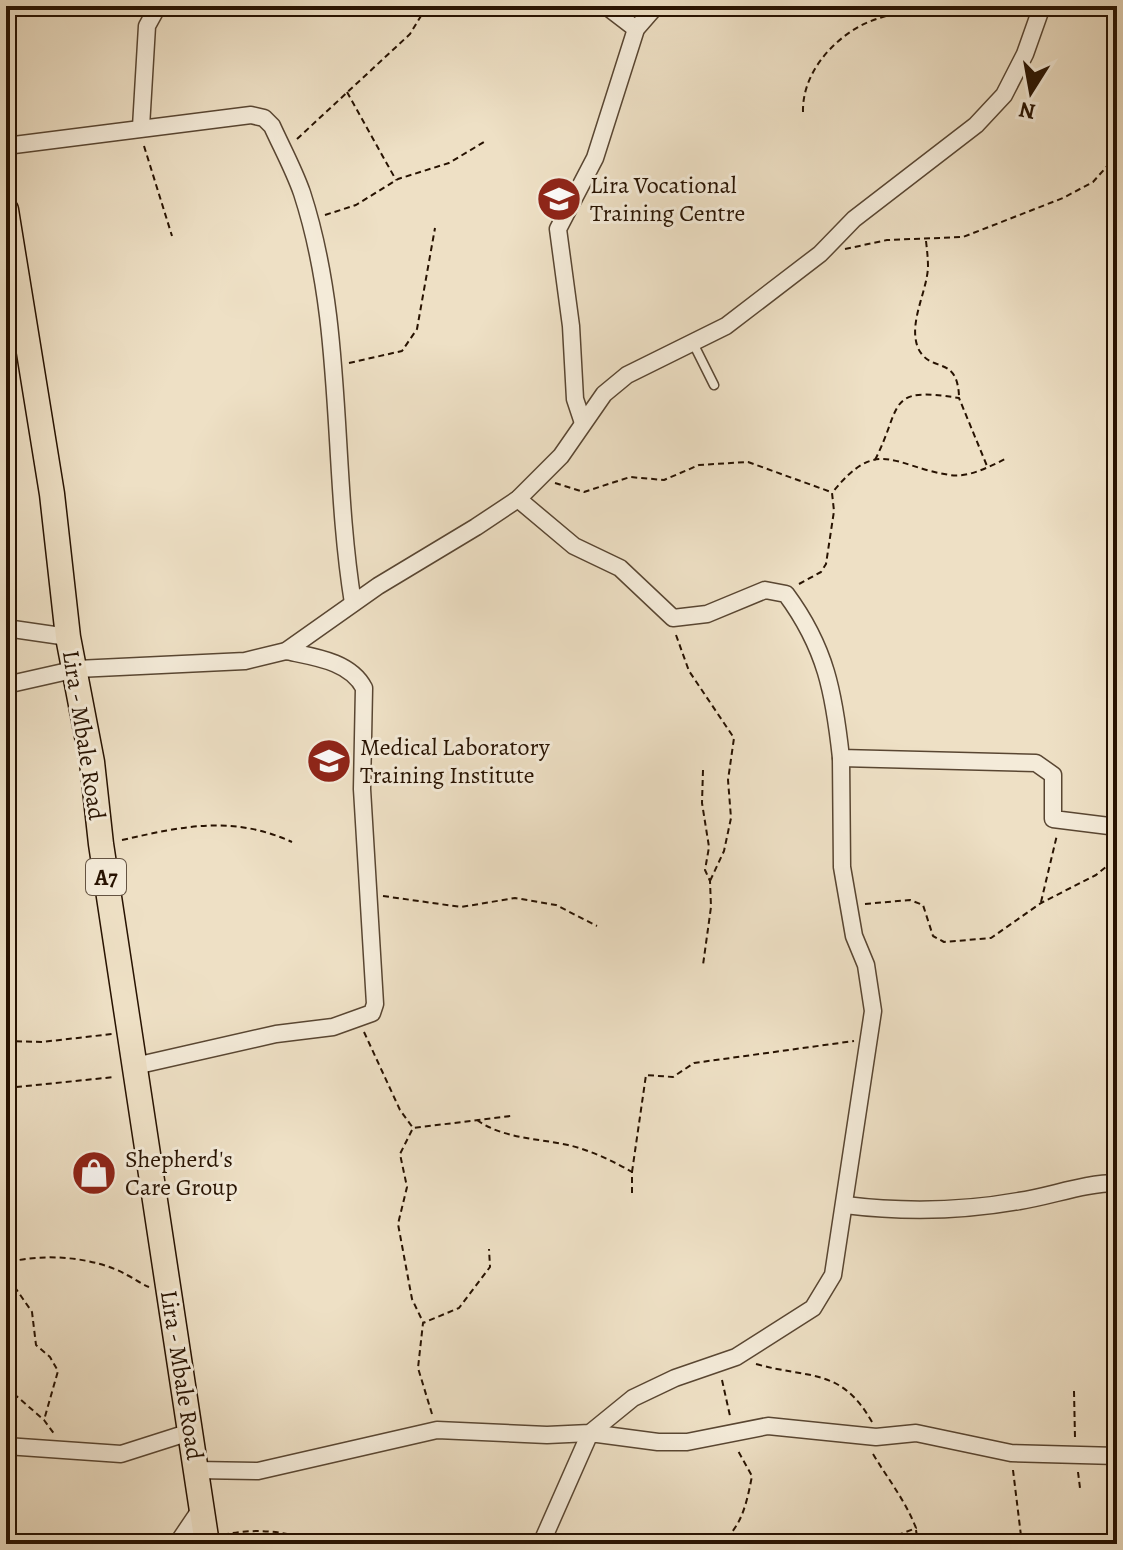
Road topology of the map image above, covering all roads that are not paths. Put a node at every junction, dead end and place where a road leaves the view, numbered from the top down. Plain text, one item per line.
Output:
1 (158, 6) edge
2 (606, 6) edge
3 (656, 6) edge
4 (1042, 6) edge
5 (636, 29) junction
6 (141, 127) junction
7 (6, 146) edge
8 (6, 210) edge
9 (693, 343) junction
10 (714, 385) dead end
11 (583, 423) junction
12 (518, 499) junction
13 (353, 603) junction
14 (6, 628) edge
15 (68, 637) junction
16 (286, 651) junction
17 (77, 669) junction
18 (6, 685) edge
19 (841, 758) junction
20 (1117, 827) edge
21 (135, 1071) junction
22 (1117, 1183) edge
23 (845, 1205) junction
24 (190, 1432) junction
25 (590, 1433) junction
26 (6, 1446) edge
27 (1117, 1456) edge
28 (196, 1470) junction
29 (202, 1507) junction
30 (207, 1542) edge
31 (177, 1544) edge
32 (541, 1544) edge

1 - 6 street
2 - 5 street
3 - 5 street
4 - 9 street
5 - 11 street
6 - 7 street
6 - 13 street
8 - 15 main road, Lira - Mbale Road / A7
9 - 10 lane
9 - 11 street
11 - 12 street
12 - 13 street
12 - 19 street
13 - 16 street
14 - 15 street
15 - 17 main road, Lira - Mbale Road / A7
16 - 17 street
16 - 21 street
17 - 18 street
17 - 21 main road, Lira - Mbale Road / A7
19 - 20 street
19 - 23 street
21 - 24 main road, Lira - Mbale Road / A7
22 - 23 street
23 - 25 street
24 - 26 street
24 - 28 main road, Lira - Mbale Road / A7
25 - 27 street
25 - 28 street
25 - 32 street
28 - 29 main road, Lira - Mbale Road / A7
29 - 30 main road, Lira - Mbale Road / A7
29 - 31 street

